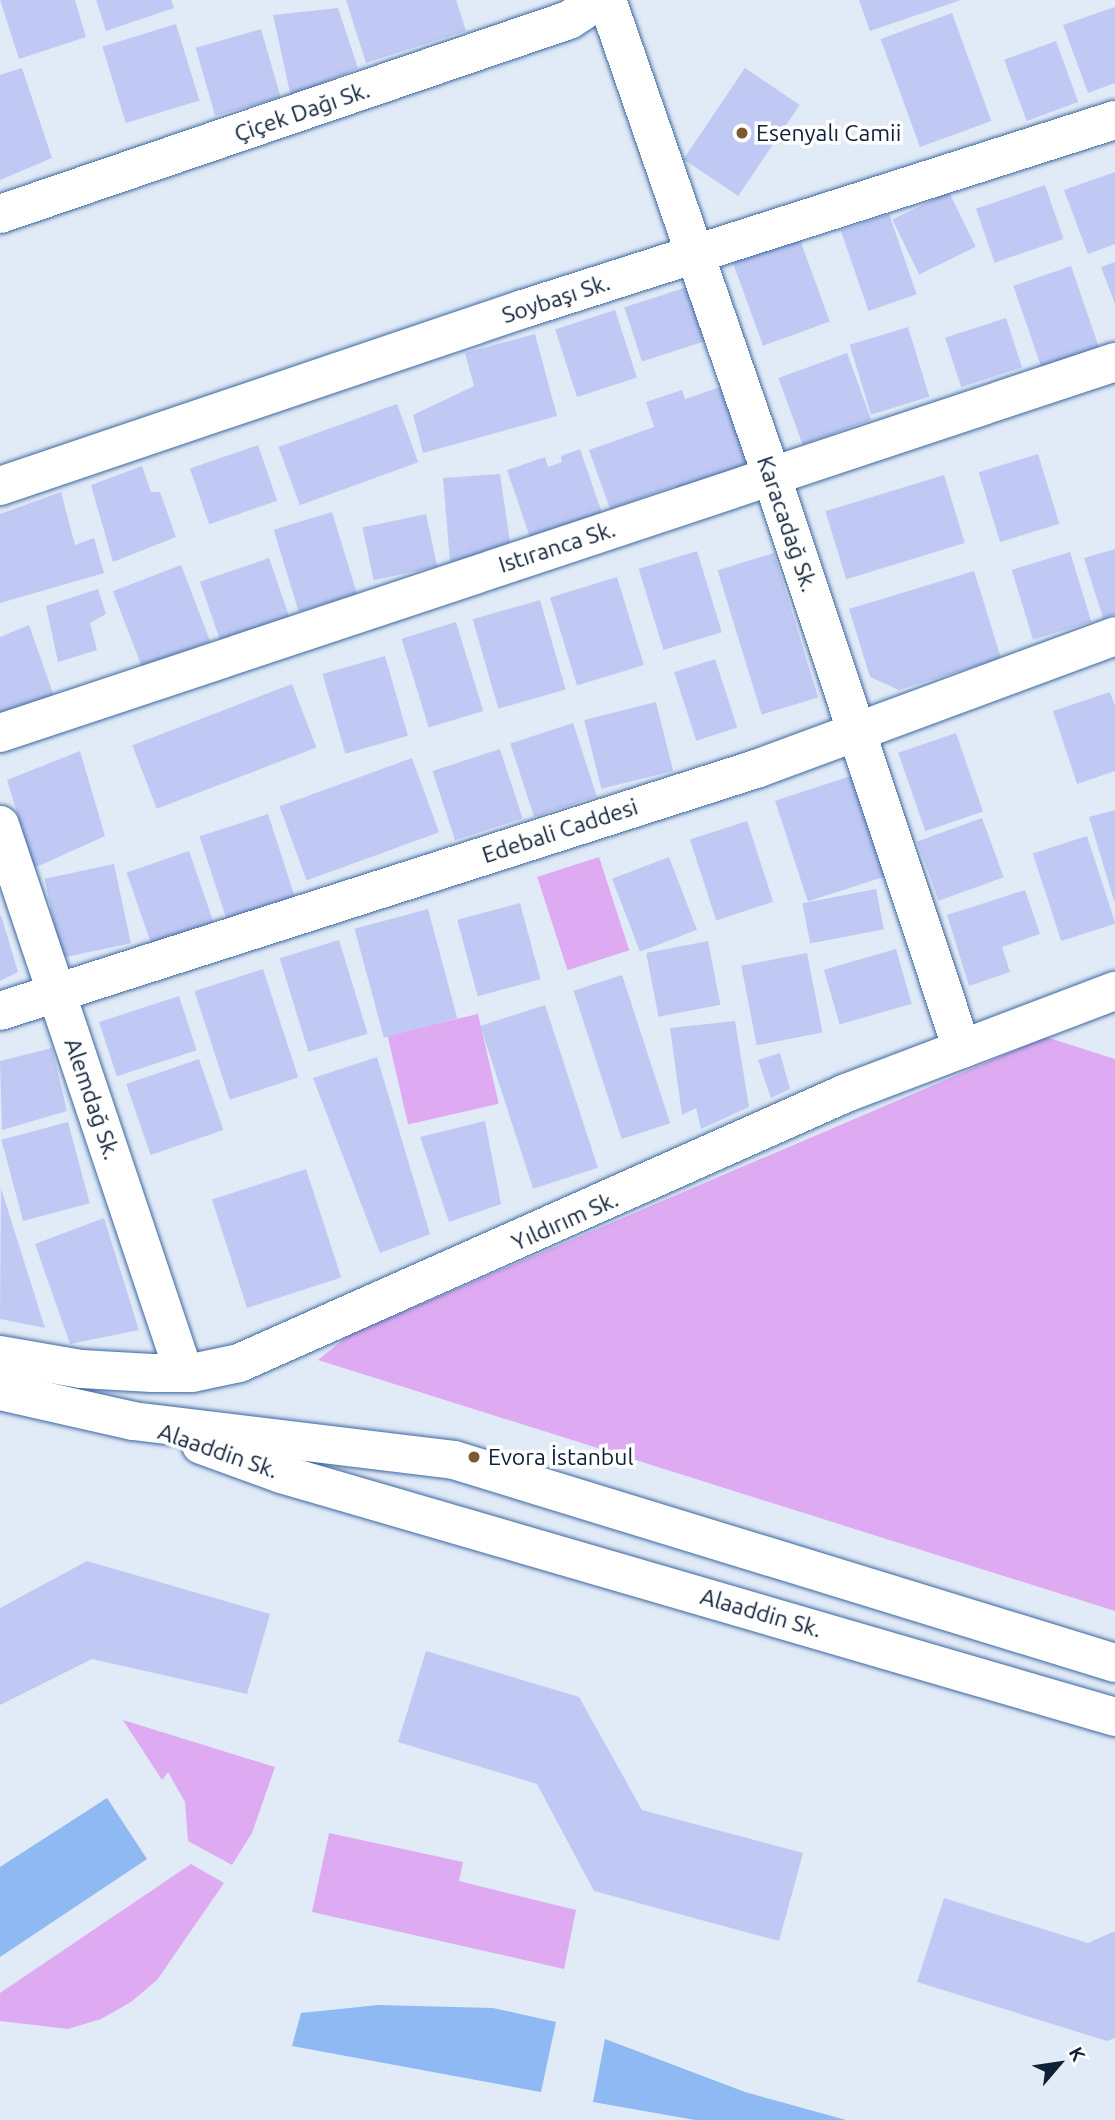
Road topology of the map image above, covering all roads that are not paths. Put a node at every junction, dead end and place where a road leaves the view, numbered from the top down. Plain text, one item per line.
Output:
1 (600, 0) edge
2 (607, 0) edge
3 (1115, 120) edge
4 (0, 214) edge
5 (694, 255) junction
6 (1115, 362) edge
7 (772, 477) junction
8 (0, 486) edge
9 (1115, 636) edge
10 (856, 732) junction
11 (0, 733) edge
12 (0, 825) edge
13 (56, 991) junction
14 (1115, 992) edge
15 (0, 1011) edge
16 (962, 1049) junction
17 (184, 1373) junction
18 (1, 1382) edge
19 (133, 1421) junction
20 (1115, 1663) edge
21 (1115, 1717) edge

1 - 4 street, Çiçek Dağı Sk.
2 - 5 street, Karacadağ Sk.
3 - 5 street, Soybaşı Sk.
5 - 7 street, Karacadağ Sk.
5 - 8 street, Soybaşı Sk.
6 - 7 street, Istıranca Sk.
7 - 10 street, Karacadağ Sk.
7 - 11 street, Istıranca Sk.
9 - 10 street, Edebali Caddesi
10 - 13 street, Edebali Caddesi
10 - 16 street, Karacadağ Sk.
12 - 13 street, Alemdağ Sk.
13 - 15 street, Edebali Caddesi
13 - 17 street, Alemdağ Sk.
14 - 16 street, Yıldırım Sk.
16 - 17 street, Yıldırım Sk.
17 - 18 street, Yıldırım Sk.
18 - 19 street, Yıldırım Sk.
19 - 20 street, Alaaddin Sk.
19 - 21 street, Alaaddin Sk.

